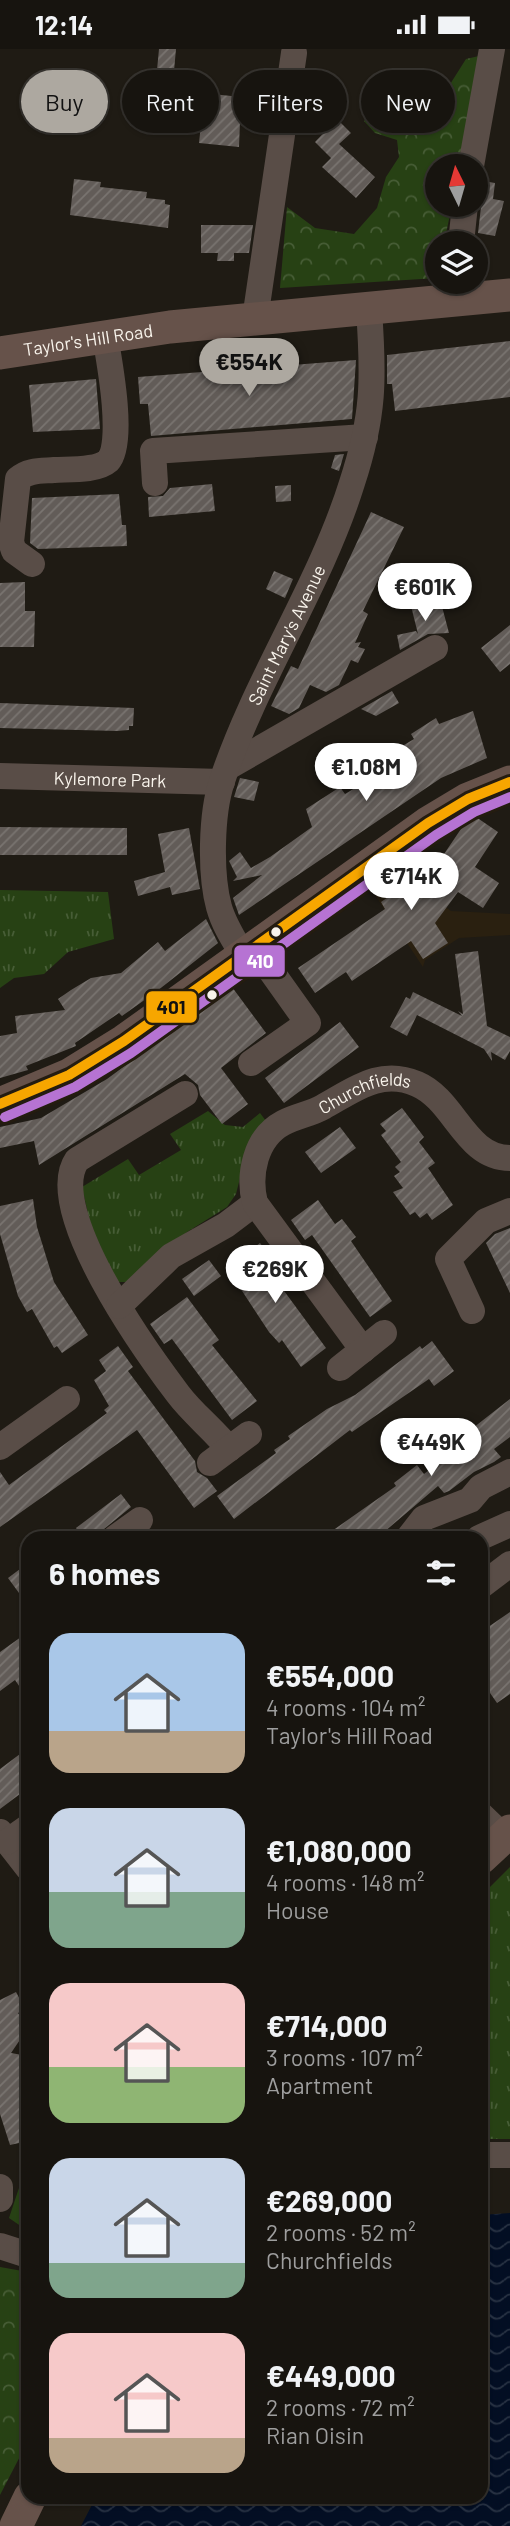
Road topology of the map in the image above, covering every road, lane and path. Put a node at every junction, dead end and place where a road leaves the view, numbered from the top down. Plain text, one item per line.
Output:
1 (492, 49) edge
2 (294, 53) dead end
3 (473, 154) edge
4 (445, 294) edge
5 (488, 294) edge
6 (510, 295) edge
7 (369, 310) junction
8 (255, 319) junction
9 (105, 336) junction
10 (0, 353) edge
11 (365, 437) junction
12 (155, 483) dead end
13 (32, 564) dead end
14 (435, 648) dead end
15 (225, 775) junction
16 (0, 776) edge
17 (510, 782) edge
18 (249, 951) junction
19 (251, 1063) dead end
20 (185, 1094) dead end
21 (0, 1104) edge
22 (510, 1158) edge
23 (255, 1203) junction
24 (510, 1211) edge
25 (119, 1306) junction
26 (472, 1311) dead end
27 (384, 1333) dead end
28 (362, 1350) junction
29 (340, 1368) dead end
30 (67, 1399) dead end
31 (0, 1447) edge
32 (229, 1449) dead end
33 (510, 1472) edge
34 (140, 1520) dead end
35 (510, 1524) edge
36 (125, 1531) edge
37 (414, 1531) edge
38 (488, 1534) edge
39 (510, 1564) edge
40 (488, 1581) edge
41 (12, 1834) edge
42 (21, 1853) edge
43 (488, 2155) edge
44 (510, 2155) edge
45 (0, 2187) edge
46 (0, 2199) edge
47 (0, 2246) edge
48 (21, 2253) edge
49 (27, 2504) edge
50 (16, 2526) edge

1 - 3 street
2 - 8 street
4 - 7 main road, Taylor's Hill Road
5 - 6 main road, Taylor's Hill Road
7 - 8 main road, Taylor's Hill Road
7 - 11 street, Saint Mary's Avenue
8 - 9 main road, Taylor's Hill Road
9 - 10 main road, Taylor's Hill Road
9 - 13 street
11 - 12 street
11 - 15 street, Saint Mary's Avenue
14 - 15 street
15 - 16 street, Kylemore Park
15 - 18 street, Saint Mary's Avenue
17 - 18 main road
18 - 19 street
18 - 21 main road
20 - 25 street
22 - 23 street, Churchfields
23 - 25 street
23 - 28 street
24 - 26 street
25 - 32 street
27 - 28 street
28 - 29 street
30 - 31 street
33 - 37 street
34 - 36 street
35 - 38 street
39 - 40 street
41 - 42 street
43 - 44 street
45 - 46 street
47 - 48 street
49 - 50 main road

